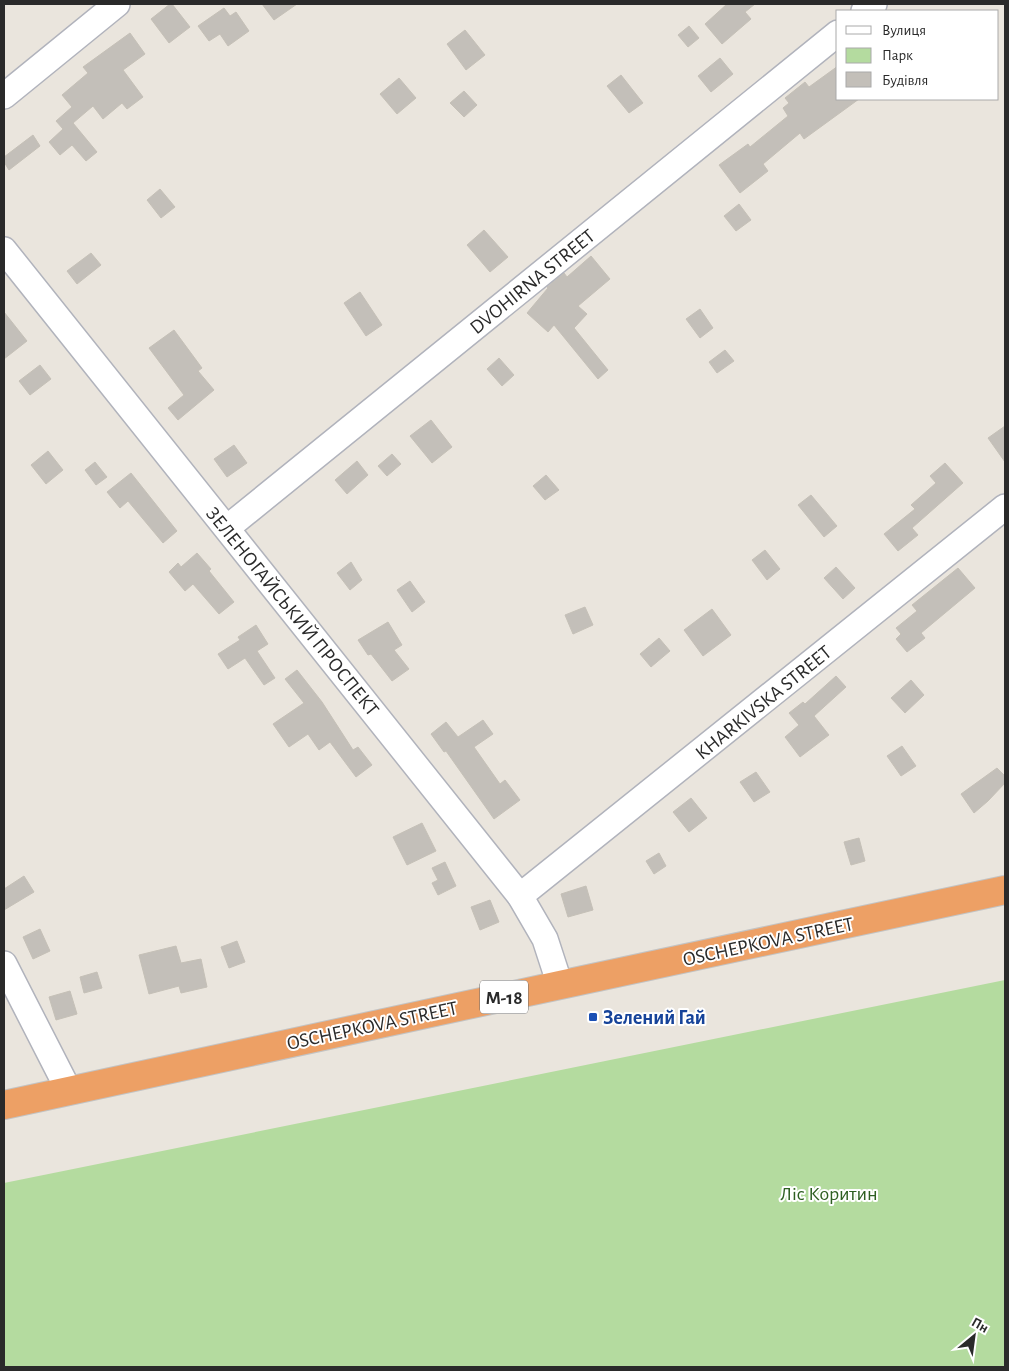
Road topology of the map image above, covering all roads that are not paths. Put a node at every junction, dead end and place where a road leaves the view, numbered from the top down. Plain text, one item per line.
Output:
1 (117, 4) edge
2 (836, 35) edge
3 (4, 96) edge
4 (4, 250) edge
5 (1005, 508) edge
6 (226, 528) junction
7 (1005, 890) edge
8 (520, 896) junction
9 (4, 964) edge
10 (560, 985) junction
11 (68, 1091) junction
12 (4, 1105) edge

1 - 3 street
2 - 6 street, DVOHIRNA STREET
4 - 6 street, ЗЕЛЕНОГАЙСЬКИЙ ПРОСПЕКТ
5 - 8 street, KHARKIVSKA STREET
6 - 8 street, ЗЕЛЕНОГАЙСЬКИЙ ПРОСПЕКТ
7 - 10 highway, OSCHEPKOVA STREET / М-18
8 - 10 street, ЗЕЛЕНОГАЙСЬКИЙ ПРОСПЕКТ
9 - 11 street
10 - 11 highway, OSCHEPKOVA STREET / М-18
11 - 12 highway, OSCHEPKOVA STREET / М-18

